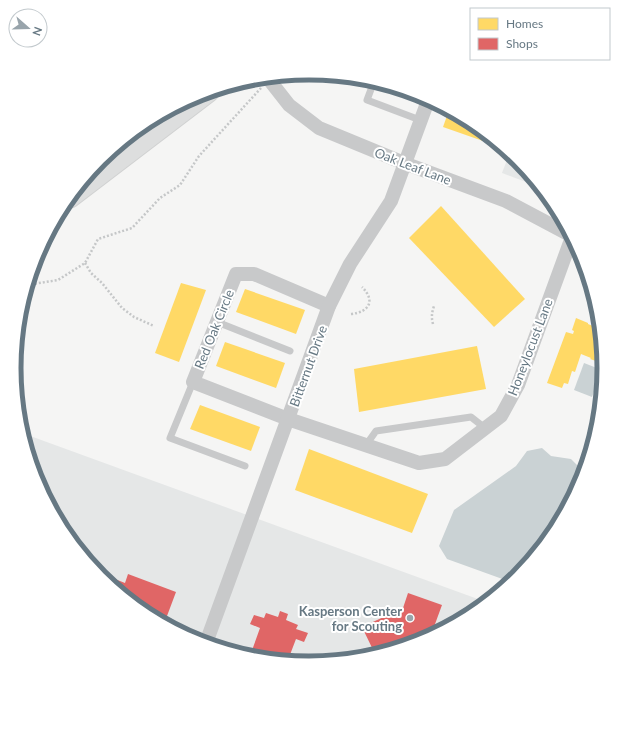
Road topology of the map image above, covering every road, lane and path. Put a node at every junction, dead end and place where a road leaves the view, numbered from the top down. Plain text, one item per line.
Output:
1 (271, 82) edge
2 (263, 83) edge
3 (372, 86) edge
4 (426, 104) edge
5 (188, 106) edge
6 (420, 120) junction
7 (404, 163) junction
8 (89, 182) edge
9 (562, 232) edge
10 (569, 245) edge
11 (85, 263) junction
12 (34, 284) edge
13 (362, 287) dead end
14 (329, 306) junction
15 (434, 306) dead end
16 (351, 314) dead end
17 (217, 322) junction
18 (432, 324) dead end
19 (154, 326) dead end
20 (290, 351) dead end
21 (193, 382) junction
22 (288, 419) junction
23 (486, 428) junction
24 (366, 445) junction
25 (245, 466) dead end
26 (208, 637) edge

1 - 7 street, Oak Leaf Lane
2 - 11 path
3 - 6 lane
4 - 6 street, Bitternut Drive
5 - 8 main road
6 - 7 street, Bitternut Drive
7 - 9 street, Oak Leaf Lane
7 - 14 street, Bitternut Drive
10 - 23 street, Honeylocust Lane
11 - 12 path
11 - 19 path
13 - 16 path
14 - 17 street, Red Oak Circle
14 - 22 street, Bitternut Drive
15 - 18 path
17 - 20 lane
17 - 21 street, Red Oak Circle
21 - 22 street, Red Oak Circle
21 - 25 lane
22 - 24 street, Honeylocust Lane
22 - 26 street, Bitternut Drive
23 - 24 lane
23 - 24 street, Honeylocust Lane

